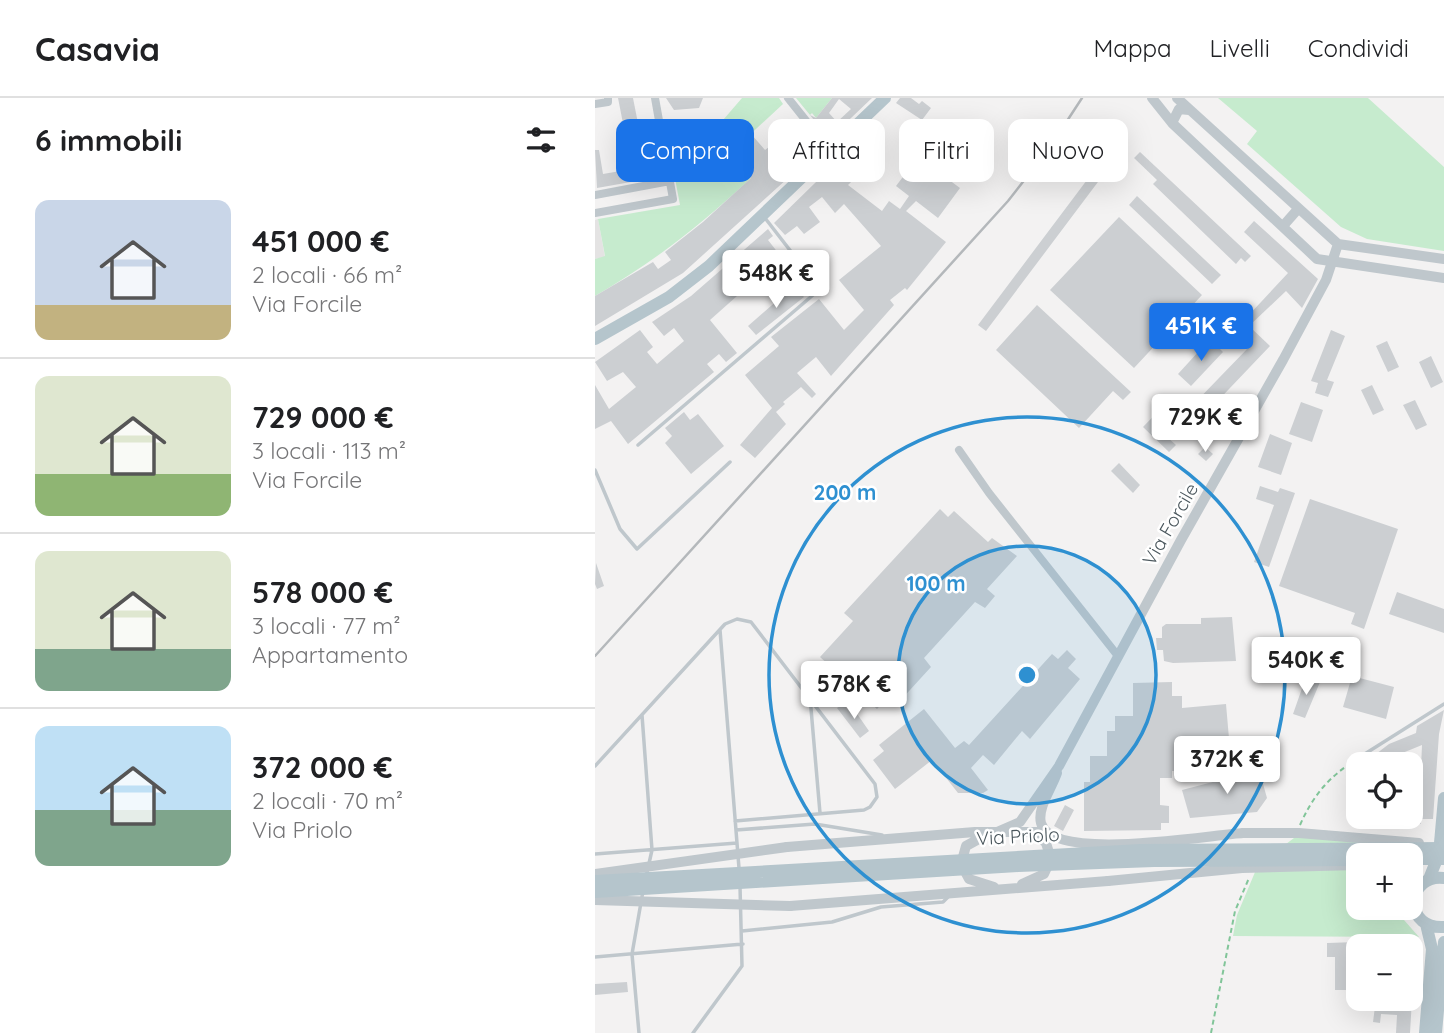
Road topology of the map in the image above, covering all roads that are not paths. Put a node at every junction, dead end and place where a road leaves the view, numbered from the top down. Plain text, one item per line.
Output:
1 (608, 98) edge
2 (655, 98) edge
3 (788, 98) edge
4 (885, 98) edge
5 (1152, 98) edge
6 (1177, 98) edge
7 (595, 104) edge
8 (1189, 110) junction
9 (659, 119) edge
10 (805, 119) edge
11 (864, 119) edge
12 (1172, 123) junction
13 (665, 182) edge
14 (670, 182) edge
15 (800, 182) edge
16 (595, 195) edge
17 (1298, 209) junction
18 (595, 213) edge
19 (764, 216) junction
20 (1283, 226) junction
21 (1338, 244) junction
22 (1418, 255) junction
23 (1444, 260) edge
24 (1331, 263) junction
25 (1415, 274) junction
26 (1444, 278) edge
27 (595, 339) edge
28 (638, 445) dead end
29 (959, 450) dead end
30 (730, 462) dead end
31 (595, 470) edge
32 (720, 629) junction
33 (1118, 656) junction
34 (810, 697) junction
35 (1444, 704) edge
36 (642, 715) junction
37 (1368, 752) edge
38 (595, 766) edge
39 (1059, 766) junction
40 (1444, 798) edge
41 (820, 813) junction
42 (735, 821) junction
43 (736, 830) junction
44 (995, 832) junction
45 (1039, 833) junction
46 (891, 837) junction
47 (737, 842) junction
48 (1444, 847) edge
49 (652, 850) junction
50 (595, 854) edge
51 (1423, 859) edge
52 (1444, 859) edge
53 (1346, 862) edge
54 (1346, 863) edge
55 (595, 873) edge
56 (1444, 878) edge
57 (1429, 879) junction
58 (740, 880) junction
59 (595, 881) edge
60 (644, 886) junction
61 (1004, 888) junction
62 (595, 890) edge
63 (950, 894) junction
64 (595, 900) edge
65 (1426, 924) junction
66 (1444, 927) edge
67 (742, 931) junction
68 (1444, 942) edge
69 (743, 944) junction
70 (632, 954) junction
71 (595, 957) edge
72 (639, 1033) edge
73 (693, 1033) edge
74 (1425, 1033) edge
75 (1436, 1033) edge

1 - 7 street
2 - 9 street
3 - 10 street
4 - 11 main road
5 - 12 street
6 - 8 street
8 - 12 street
8 - 17 street
12 - 20 street
13 - 16 street
14 - 18 street
15 - 19 main road
17 - 20 street
17 - 21 street
19 - 27 main road
19 - 28 lane
20 - 24 street
21 - 22 street
21 - 24 street, Via Forcile
22 - 23 street
22 - 25 street
24 - 25 street
24 - 33 street, Via Forcile
25 - 26 street
29 - 33 street
30 - 31 lane
32 - 34 lane
32 - 36 lane
32 - 42 lane
33 - 39 street, Via Forcile
34 - 41 lane
34 - 41 lane
35 - 37 lane
36 - 38 lane
36 - 49 lane
39 - 44 street
39 - 45 street
40 - 57 main road
41 - 42 lane
42 - 43 lane
43 - 46 lane
43 - 47 lane
44 - 45 street
44 - 46 street
44 - 61 street
45 - 48 street, bridge
45 - 61 street
46 - 55 street, bridge
47 - 49 lane
47 - 58 lane
48 - 59 main road, Via Priolo, bridge
49 - 50 lane
49 - 60 lane
51 - 52 main road, bridge
53 - 62 main road, Via Priolo, bridge
54 - 61 street, bridge
56 - 57 main road
57 - 65 main road
58 - 60 lane
58 - 67 lane
60 - 62 lane
60 - 70 lane
61 - 63 street
63 - 64 street, bridge
63 - 67 lane
65 - 66 main road
65 - 74 main road
67 - 69 lane
68 - 75 main road
69 - 70 lane
69 - 73 lane
70 - 71 lane
70 - 72 lane

